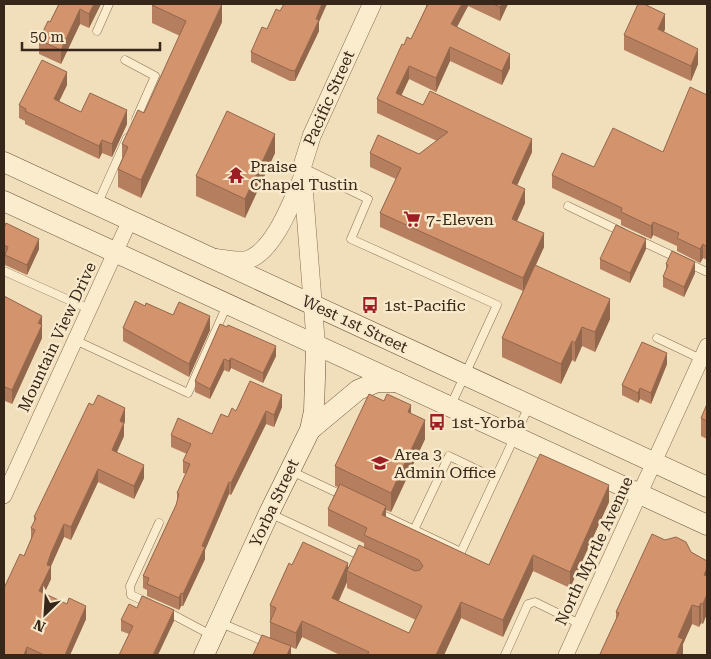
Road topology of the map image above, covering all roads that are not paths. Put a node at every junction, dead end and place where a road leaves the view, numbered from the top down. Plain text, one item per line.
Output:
1 (109, 4) edge
2 (372, 4) edge
3 (97, 31) dead end
4 (125, 60) dead end
5 (4, 162) edge
6 (303, 172) junction
7 (4, 202) edge
8 (97, 205) junction
9 (568, 206) dead end
10 (130, 220) junction
11 (115, 253) junction
12 (210, 257) junction
13 (4, 271) edge
14 (707, 272) edge
15 (227, 304) junction
16 (312, 304) junction
17 (90, 310) junction
18 (657, 338) dead end
19 (75, 340) junction
20 (316, 345) junction
21 (704, 352) edge
22 (465, 375) junction
23 (396, 382) junction
24 (530, 405) junction
25 (450, 406) junction
26 (310, 430) junction
27 (515, 436) junction
28 (654, 462) junction
29 (289, 470) junction
30 (496, 478) junction
31 (707, 486) edge
32 (639, 494) junction
33 (4, 496) edge
34 (354, 501) edge
35 (371, 509) edge
36 (269, 512) junction
37 (158, 523) dead end
38 (707, 525) edge
39 (414, 530) junction
40 (375, 562) edge
41 (580, 624) junction
42 (216, 629) junction
43 (276, 647) edge
44 (204, 655) edge
45 (505, 655) edge
46 (566, 655) edge

1 - 3 lane
2 - 6 street, Pacific Street
4 - 8 lane
5 - 8 main road, West 1st Street
6 - 12 street
6 - 16 street, Pacific Street
6 - 22 lane
7 - 11 main road
8 - 10 main road, West 1st Street
9 - 14 lane
10 - 11 street, Mountain View Drive
10 - 12 main road, West 1st Street
11 - 15 main road
11 - 17 street, Mountain View Drive
12 - 16 main road, West 1st Street
13 - 17 lane
15 - 19 lane
15 - 20 main road
16 - 20 street, Pacific Street
16 - 22 main road, West 1st Street
17 - 19 street, Mountain View Drive
18 - 21 lane
19 - 33 street, Mountain View Drive
20 - 23 main road
20 - 26 main road, Yorba Street
21 - 28 street, North Myrtle Avenue
22 - 24 main road, West 1st Street
22 - 25 lane
23 - 25 main road
23 - 26 main road
24 - 27 lane
24 - 28 main road, West 1st Street
25 - 27 main road
26 - 29 main road, Yorba Street
27 - 30 lane
27 - 32 main road
28 - 31 main road, West 1st Street
28 - 32 street, North Myrtle Avenue
29 - 34 lane
29 - 36 main road, Yorba Street
30 - 39 lane
30 - 39 lane
32 - 38 main road
32 - 41 street, North Myrtle Avenue
35 - 39 lane
36 - 40 lane
36 - 42 main road, Yorba Street
37 - 42 lane
41 - 45 lane
41 - 46 street, North Myrtle Avenue
42 - 43 lane
42 - 44 main road, Yorba Street

